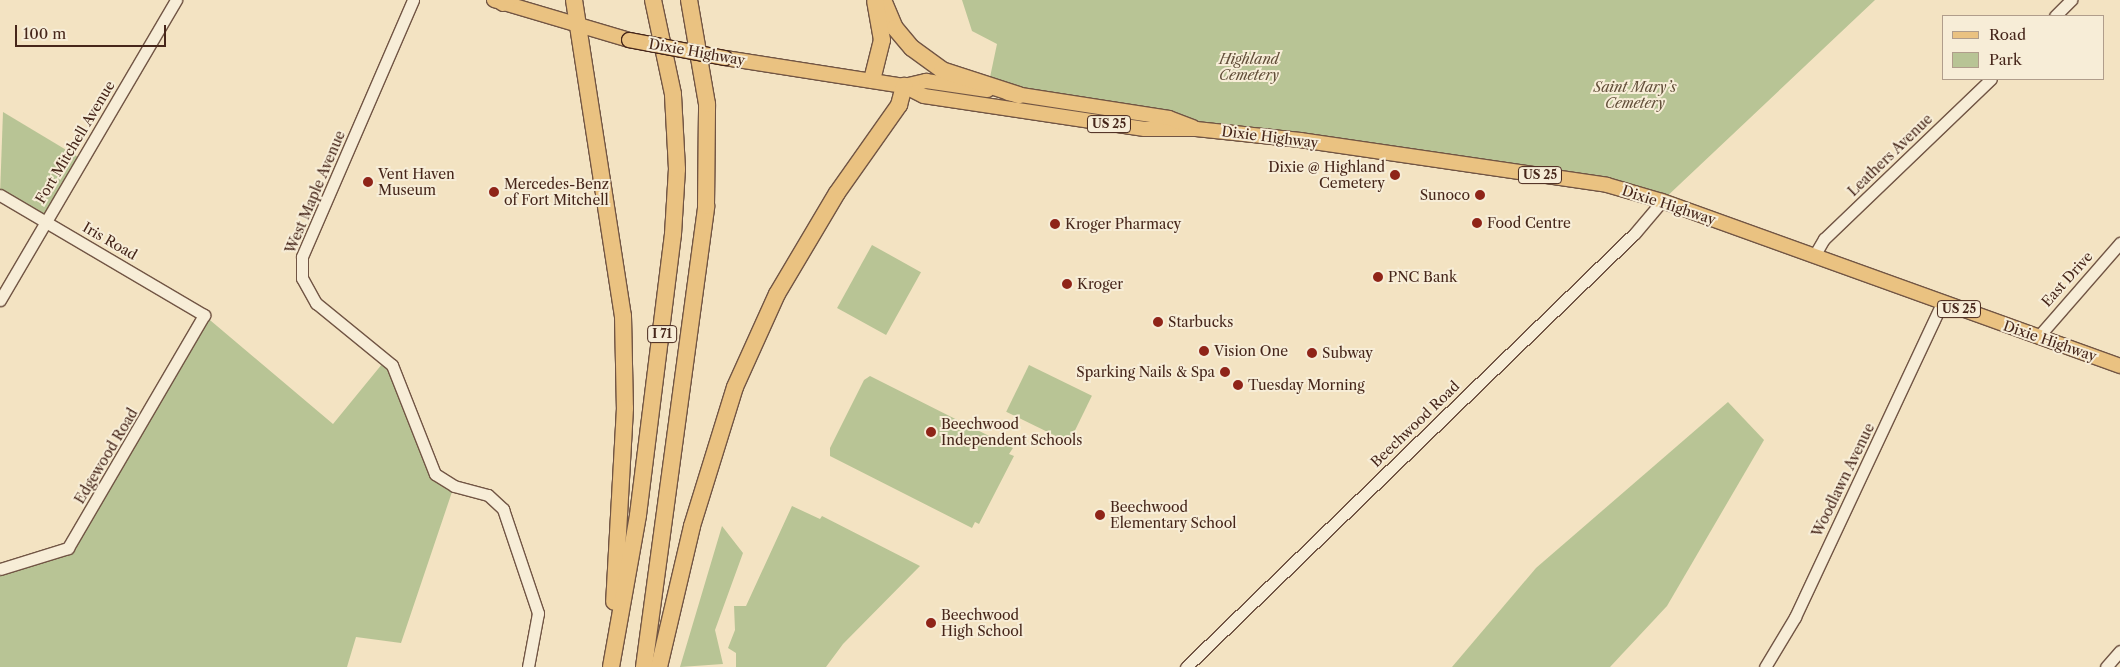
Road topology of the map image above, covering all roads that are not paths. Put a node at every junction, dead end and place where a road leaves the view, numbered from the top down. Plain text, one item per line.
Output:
1 (176, 0) edge
2 (413, 0) edge
3 (574, 0) edge
4 (653, 0) edge
5 (689, 0) edge
6 (874, 0) edge
7 (883, 0) edge
8 (2071, 0) edge
9 (501, 1) edge
10 (2056, 15) edge
11 (581, 27) junction
12 (872, 80) junction
13 (1990, 80) edge
14 (904, 86) junction
15 (1019, 95) junction
16 (1196, 129) junction
17 (0, 195) edge
18 (1662, 201) junction
19 (46, 222) junction
20 (2120, 244) edge
21 (1814, 256) junction
22 (0, 300) edge
23 (1942, 303) junction
24 (204, 315) joint
25 (2038, 337) junction
26 (2120, 366) edge
27 (0, 569) edge
28 (2120, 650) edge
29 (528, 667) edge
30 (610, 667) edge
31 (644, 667) edge
32 (659, 667) edge
33 (1186, 667) edge
34 (1765, 667) edge
35 (2106, 667) edge

1 - 19 street, Fort Mitchell Avenue
2 - 29 street, West Maple Avenue
3 - 11 highway
4 - 30 highway, I 71
5 - 31 highway, I 71
6 - 12 highway
7 - 15 highway
8 - 10 street
9 - 11 main road, Dixie Highway / US 25
11 - 12 main road, Dixie Highway / US 25, bridge
11 - 30 highway
12 - 14 main road, Dixie Highway / US 25
13 - 21 street, Leathers Avenue
14 - 15 main road, Dixie Highway / US 25
14 - 16 main road, Dixie Highway / US 25
14 - 32 highway
15 - 16 main road, Dixie Highway / US 25
16 - 18 main road, Dixie Highway / US 25
17 - 19 street, Iris Road
18 - 21 main road, Dixie Highway / US 25
18 - 33 street, Beechwood Road
19 - 22 street, Fort Mitchell Avenue
19 - 24 street, Iris Road
20 - 25 street, East Drive
21 - 23 main road, Dixie Highway / US 25
23 - 25 main road, Dixie Highway / US 25
23 - 34 street, Woodlawn Avenue
24 - 27 street, Edgewood Road
25 - 26 main road, Dixie Highway / US 25
28 - 35 street

